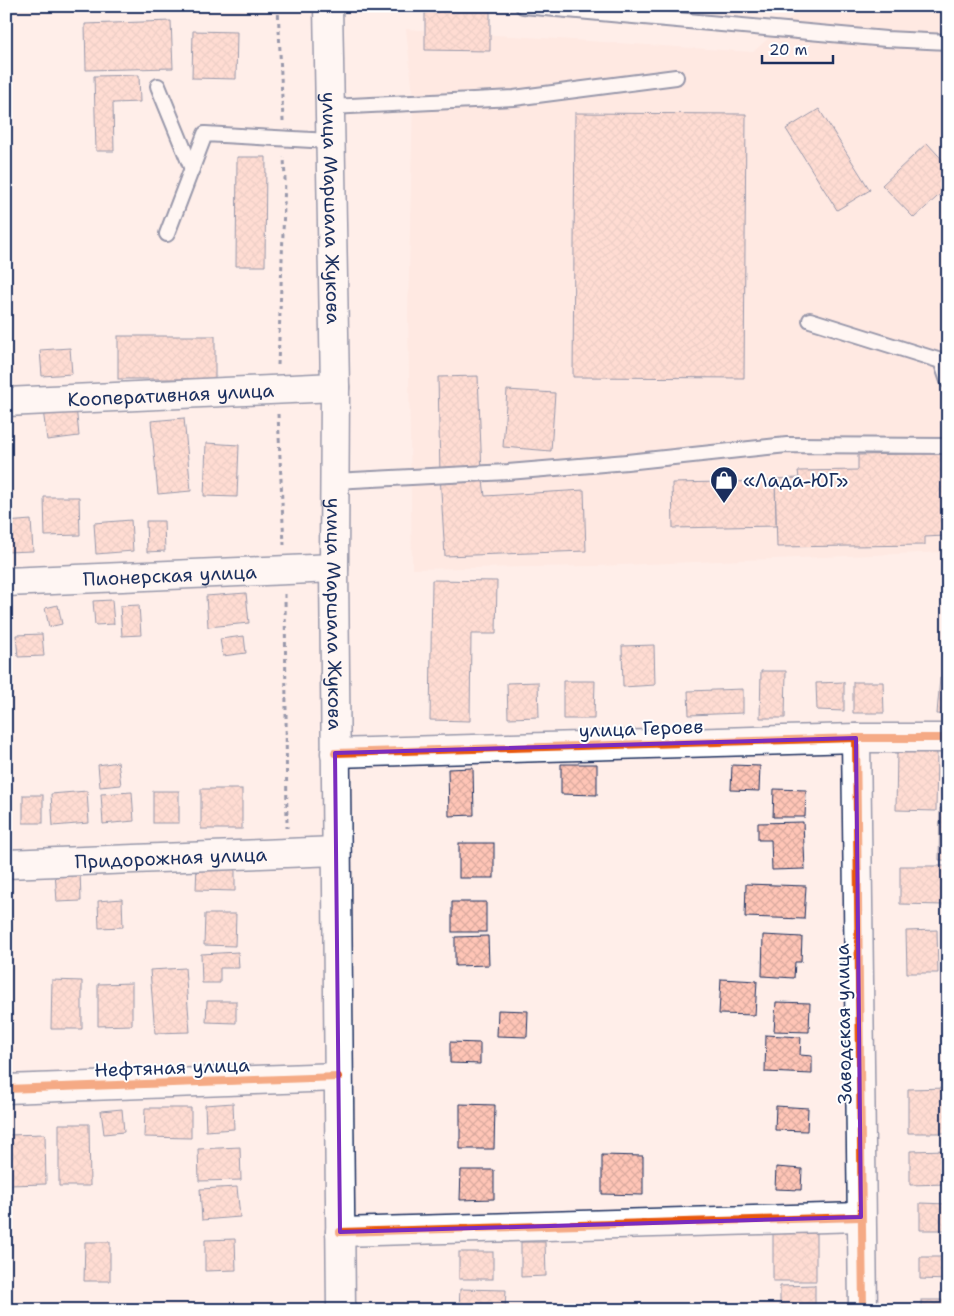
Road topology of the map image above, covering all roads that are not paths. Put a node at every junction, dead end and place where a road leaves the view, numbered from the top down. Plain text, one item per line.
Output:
1 (328, 6) edge
2 (523, 6) edge
3 (948, 42) edge
4 (676, 77) dead end
5 (158, 86) dead end
6 (330, 107) junction
7 (330, 141) junction
8 (192, 169) junction
9 (167, 234) dead end
10 (810, 320) dead end
11 (948, 381) edge
12 (335, 387) junction
13 (6, 402) edge
14 (948, 446) edge
15 (334, 480) junction
16 (334, 568) junction
17 (6, 582) edge
18 (856, 738) junction
19 (948, 738) edge
20 (335, 753) junction
21 (336, 851) junction
22 (6, 864) edge
23 (338, 1077) junction
24 (6, 1089) edge
25 (861, 1217) junction
26 (340, 1232) junction
27 (341, 1310) edge
28 (863, 1310) edge

1 - 6 street, улица Маршала Жукова
2 - 3 lane
4 - 6 lane
5 - 8 lane
6 - 7 street, улица Маршала Жукова
7 - 8 lane
7 - 12 street, улица Маршала Жукова
8 - 9 lane
10 - 11 lane
12 - 13 street, Кооперативная улица
12 - 15 street, улица Маршала Жукова
14 - 15 lane
15 - 16 street, улица Маршала Жукова
16 - 17 street, Пионерская улица
16 - 20 street, улица Маршала Жукова
18 - 19 street, улица Героев
18 - 20 street, улица Героев
18 - 25 street, Заводская улица
20 - 21 street, улица Маршала Жукова
21 - 22 street, Придорожная улица
21 - 23 street, улица Маршала Жукова
23 - 24 street, Нефтяная улица
23 - 26 street, улица Маршала Жукова
25 - 26 street
25 - 28 street, Заводская улица
26 - 27 street, улица Маршала Жукова

